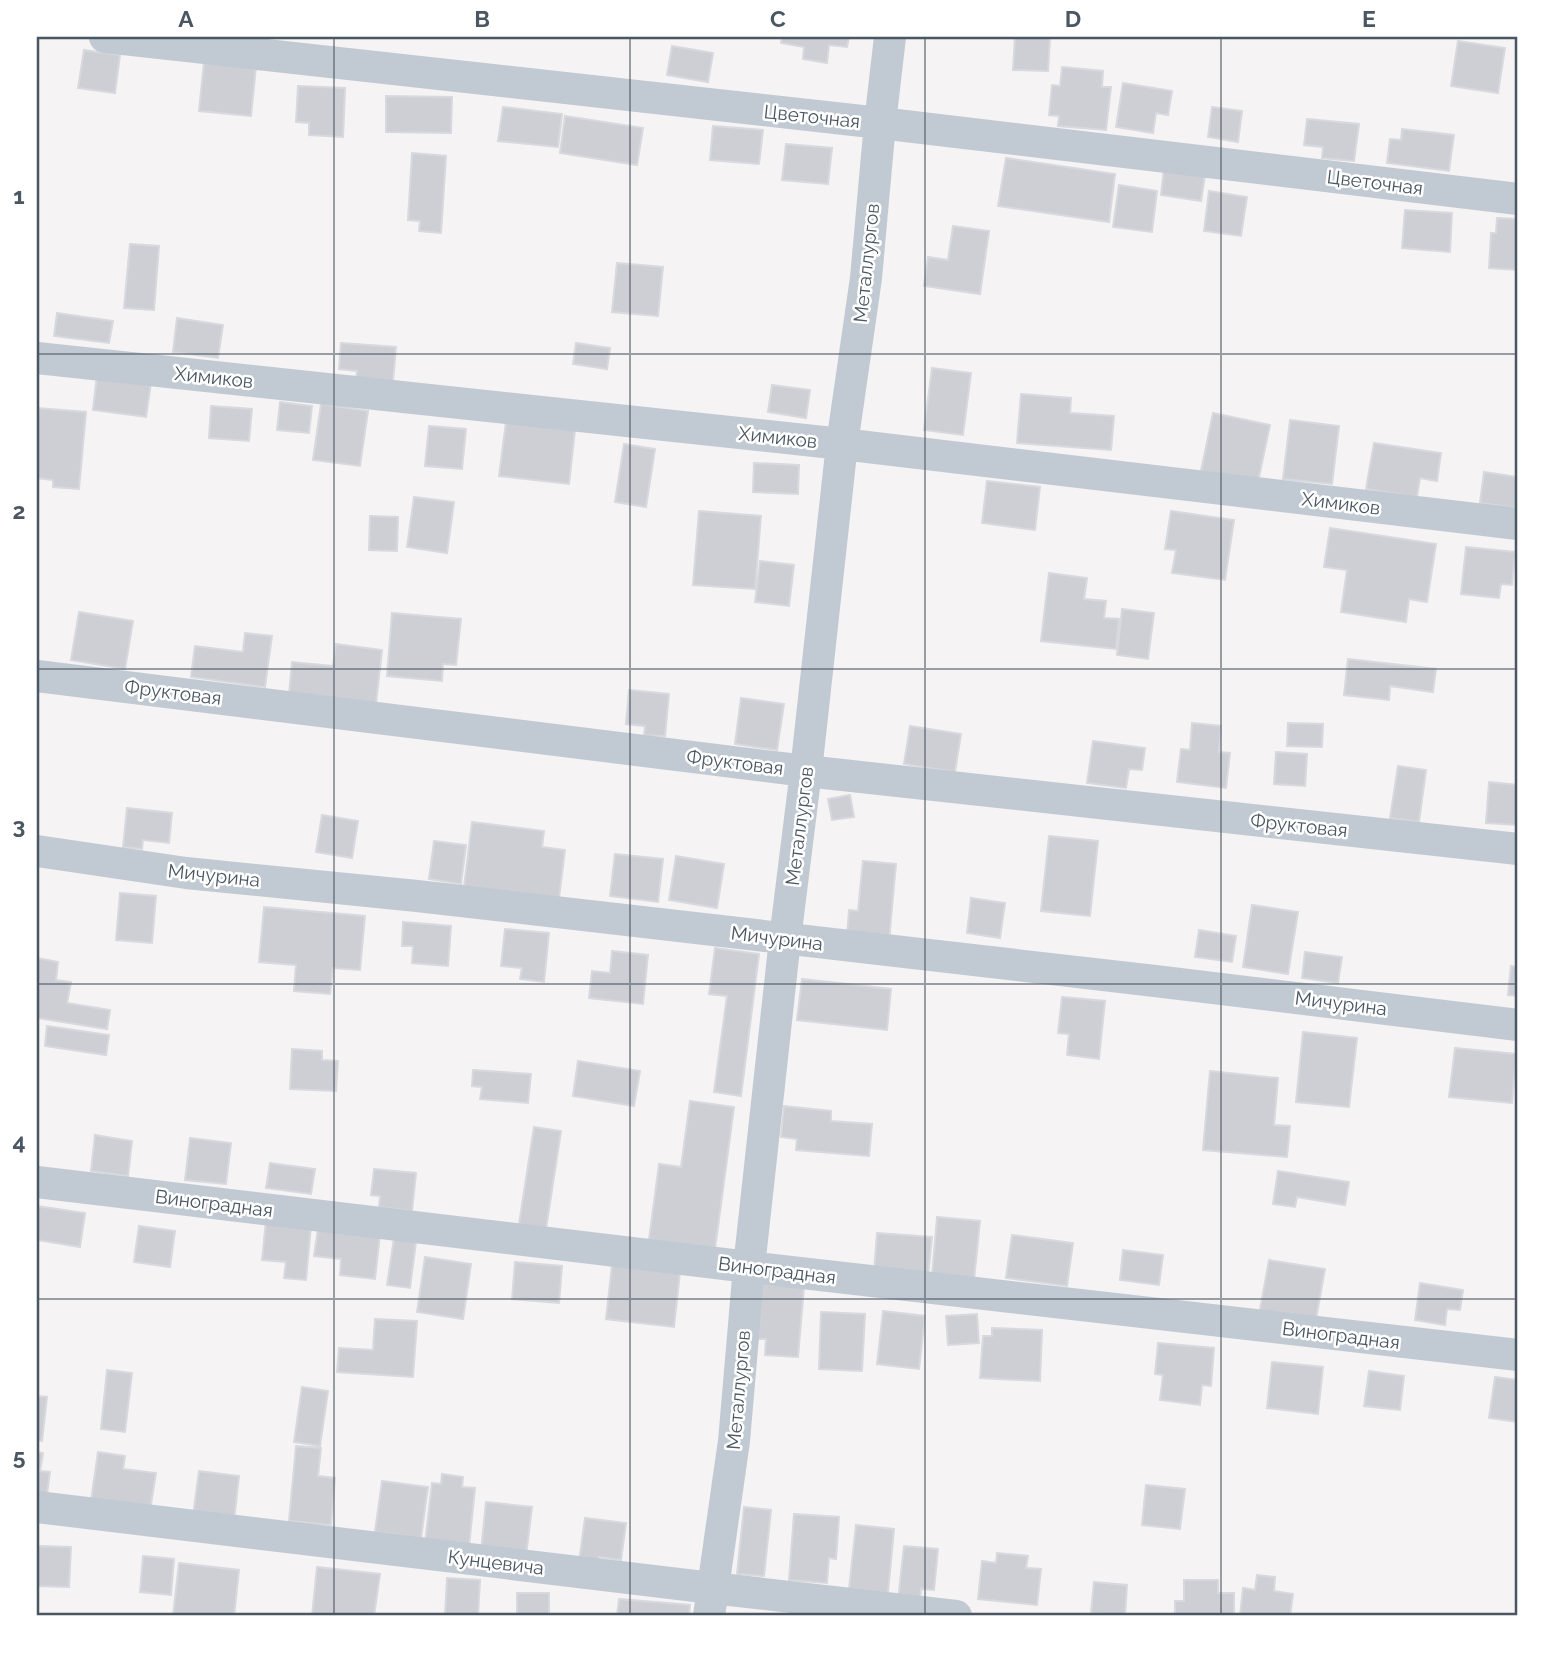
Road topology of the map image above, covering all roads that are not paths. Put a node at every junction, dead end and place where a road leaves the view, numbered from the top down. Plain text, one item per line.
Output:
1 (105, 37) edge
2 (890, 37) edge
3 (880, 123) junction
4 (1518, 199) edge
5 (37, 358) edge
6 (842, 444) junction
7 (1518, 524) edge
8 (37, 676) edge
9 (806, 771) junction
10 (1518, 849) edge
11 (37, 851) edge
12 (785, 939) junction
13 (1518, 1025) edge
14 (37, 1182) edge
15 (749, 1267) junction
16 (1518, 1355) edge
17 (37, 1507) edge
18 (711, 1602) edge
19 (956, 1616) edge

1 - 3 street, Цветочная
2 - 3 street, Металлургов
3 - 4 street, Цветочная
3 - 6 street, Металлургов
5 - 6 street, Химиков
6 - 7 street, Химиков
6 - 9 street, Металлургов
8 - 9 street, Фруктовая
9 - 10 street, Фруктовая
9 - 12 street, Металлургов
11 - 12 street, Мичурина
12 - 13 street, Мичурина
12 - 15 street, Металлургов
14 - 15 street, Виноградная
15 - 16 street, Виноградная
15 - 18 street, Металлургов
17 - 18 street, Кунцевича
18 - 19 street, Кунцевича

